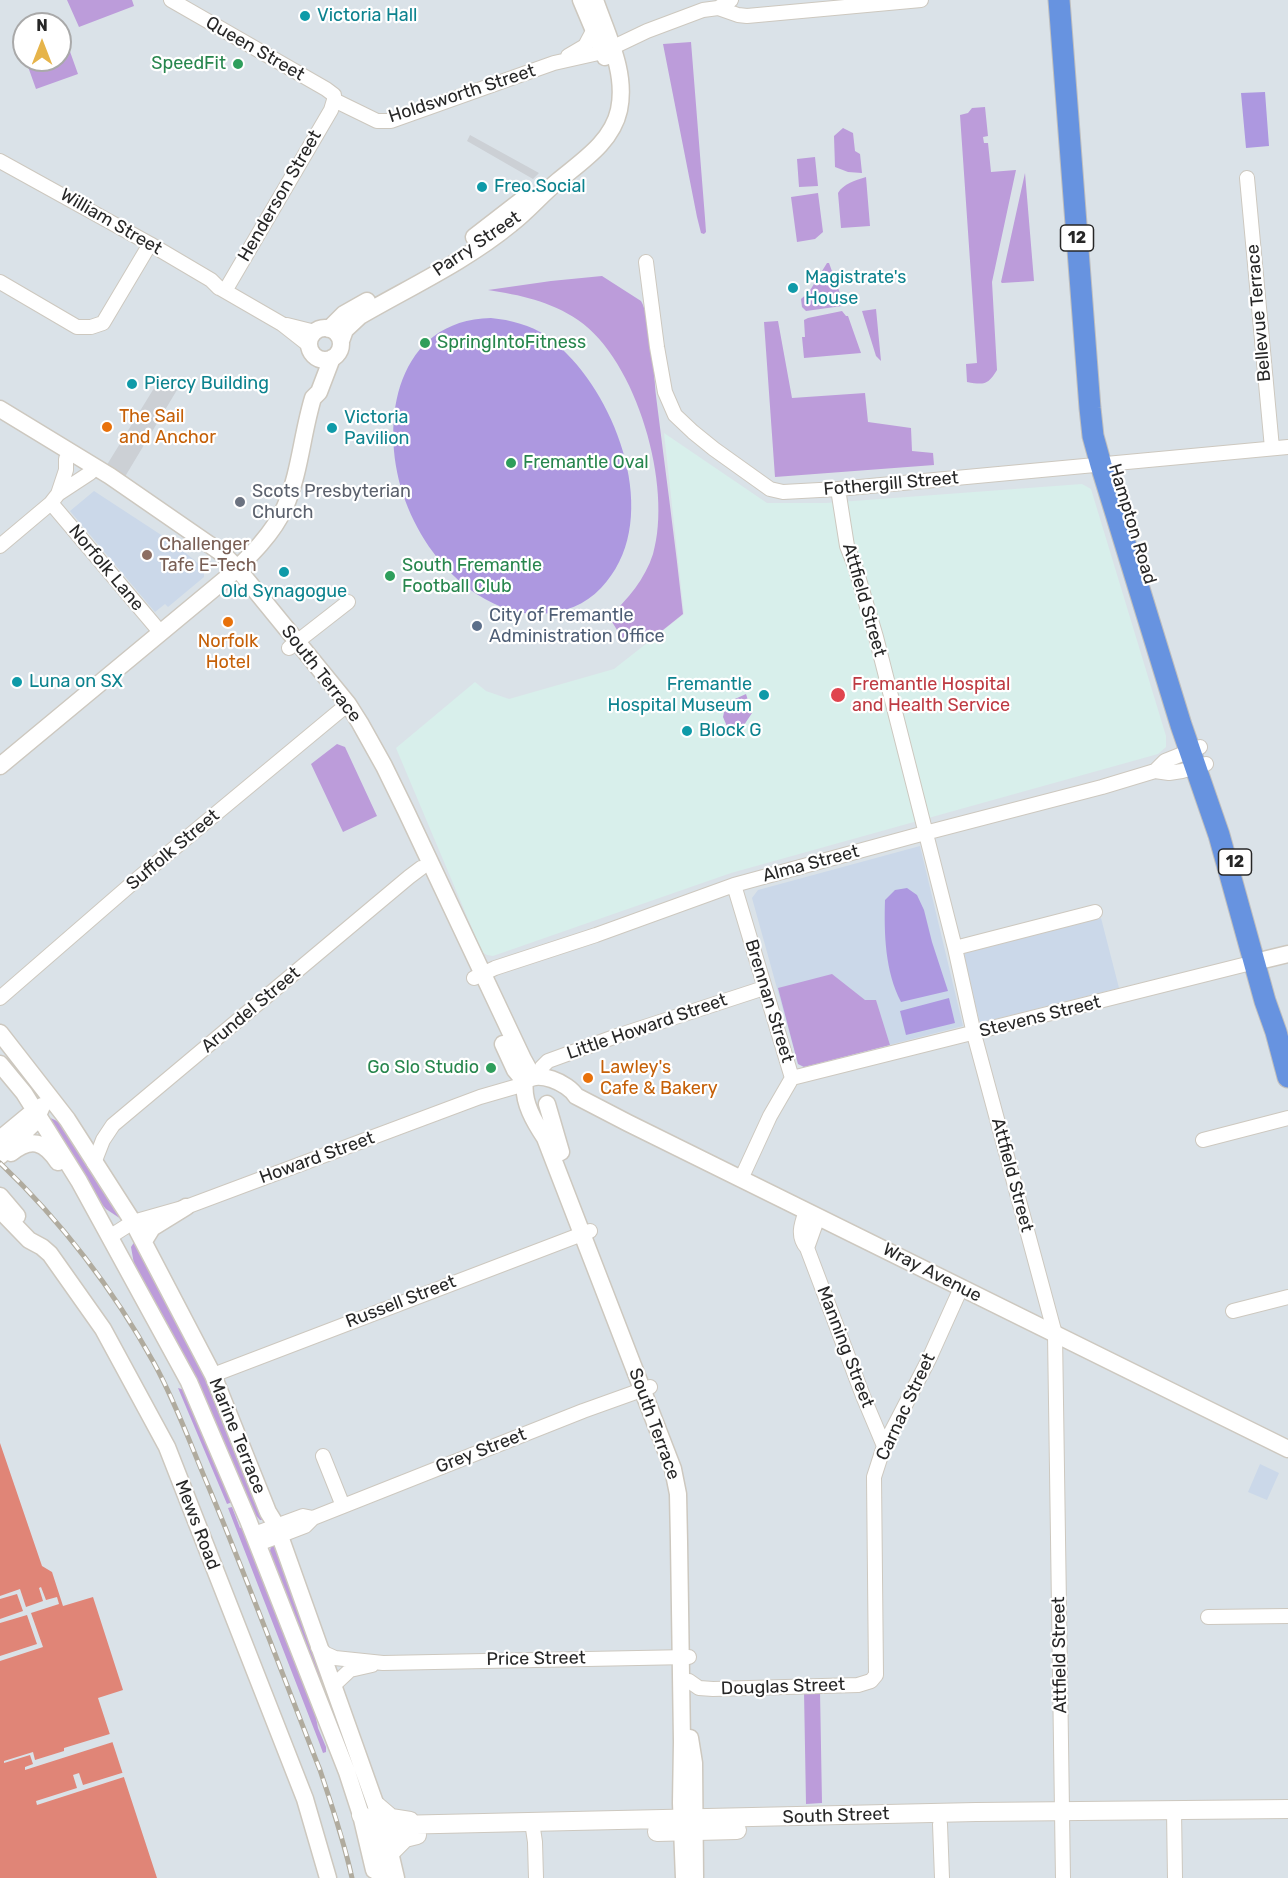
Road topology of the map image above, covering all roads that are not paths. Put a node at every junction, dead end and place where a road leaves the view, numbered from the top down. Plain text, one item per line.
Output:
1 (581, 0) edge
2 (595, 0) edge
3 (731, 0) edge
4 (921, 0) edge
5 (177, 1) edge
6 (1059, 3) edge
7 (196, 6) edge
8 (718, 8) junction
9 (603, 43) junction
10 (559, 62) junction
11 (334, 100) junction
12 (0, 161) edge
13 (1247, 178) dead end
14 (150, 244) junction
15 (646, 262) dead end
16 (136, 267) junction
17 (0, 282) edge
18 (222, 289) junction
19 (317, 340) junction
20 (341, 341) junction
21 (332, 358) junction
22 (313, 398) junction
23 (0, 409) edge
24 (0, 419) edge
25 (1283, 450) edge
26 (66, 459) junction
27 (1107, 464) junction
28 (90, 473) junction
29 (838, 489) junction
30 (54, 498) junction
31 (0, 546) edge
32 (233, 572) junction
33 (348, 602) dead end
34 (160, 633) junction
35 (293, 645) junction
36 (344, 708) junction
37 (1198, 757) junction
38 (0, 766) edge
39 (925, 833) junction
40 (422, 868) junction
41 (734, 885) junction
42 (1095, 912) dead end
43 (955, 948) junction
44 (1288, 954) edge
45 (1259, 961) junction
46 (478, 976) junction
47 (764, 988) junction
48 (0, 998) edge
49 (0, 1033) edge
50 (974, 1034) junction
51 (24, 1062) junction
52 (0, 1064) edge
53 (1288, 1077) edge
54 (792, 1078) junction
55 (532, 1082) junction
56 (576, 1096) junction
57 (550, 1101) junction
58 (34, 1116) junction
59 (1288, 1118) edge
60 (67, 1119) junction
61 (0, 1139) edge
62 (1203, 1140) dead end
63 (3, 1158) edge
64 (94, 1163) junction
65 (741, 1179) junction
66 (79, 1181) junction
67 (1, 1200) edge
68 (186, 1207) junction
69 (812, 1214) junction
70 (133, 1222) junction
71 (586, 1232) junction
72 (111, 1236) junction
73 (144, 1241) junction
74 (961, 1288) junction
75 (1288, 1297) edge
76 (1233, 1311) dead end
77 (1055, 1334) junction
78 (213, 1375) junction
79 (646, 1389) junction
80 (884, 1446) junction
81 (1288, 1449) edge
82 (322, 1456) dead end
83 (343, 1506) junction
84 (278, 1531) junction
85 (256, 1539) junction
86 (1288, 1616) edge
87 (1208, 1617) dead end
88 (318, 1647) junction
89 (685, 1657) junction
90 (383, 1663) junction
91 (876, 1675) joint
92 (690, 1681) junction
93 (333, 1686) junction
94 (1288, 1809) edge
95 (369, 1811) junction
96 (1174, 1816) junction
97 (1062, 1817) junction
98 (1288, 1819) edge
99 (940, 1824) junction
100 (688, 1825) junction
101 (533, 1827) junction
102 (429, 1828) junction
103 (385, 1831) junction
104 (390, 1852) junction
105 (328, 1878) edge
106 (375, 1878) edge
107 (381, 1878) edge
108 (396, 1878) edge
109 (536, 1878) edge
110 (684, 1878) edge
111 (695, 1878) edge
112 (942, 1878) edge
113 (1063, 1878) edge
114 (1175, 1878) edge

1 - 9 street, Parry Street
2 - 9 street, Parry Street
3 - 8 street, Holdsworth Street
4 - 8 street
5 - 7 street, Queen Street
6 - 27 main road, Hampton Road / 12
7 - 11 street, Queen Street
8 - 9 street, Holdsworth Street
9 - 10 street, Holdsworth Street
9 - 10 street, Holdsworth Street
9 - 19 street, Parry Street
9 - 20 street, Parry Street
10 - 11 street, Holdsworth Street
11 - 18 street, Henderson Street
12 - 14 street, William Street
13 - 25 street, Bellevue Terrace
14 - 16 street
14 - 18 street, William Street
15 - 29 street, Fothergill Street
16 - 17 street
16 - 18 street, William Street
18 - 19 street, William Street
19 - 20 street
19 - 21 street
19 - 22 street
20 - 21 street
21 - 22 street
22 - 32 street
23 - 32 street, South Terrace
24 - 26 street, South Terrace
25 - 27 street, Fothergill Street
26 - 28 street, South Terrace
26 - 30 street
27 - 29 street, Fothergill Street
27 - 37 main road, Hampton Road / 12
28 - 30 street
28 - 32 street, South Terrace
29 - 39 street, Attfield Street
30 - 31 street
30 - 34 street, Norfolk Lane
32 - 34 street
32 - 35 street, South Terrace
33 - 35 street
34 - 38 street
35 - 36 street, South Terrace
36 - 40 street, South Terrace
36 - 46 street, South Terrace
36 - 48 street, Suffolk Street
37 - 39 street, Alma Street
37 - 45 main road, Hampton Road / 12
39 - 41 street, Alma Street
39 - 43 street, Attfield Street
40 - 46 street, South Terrace
40 - 64 street, Arundel Street
41 - 46 street, Alma Street
41 - 47 street, Brennan Street
42 - 43 street
43 - 50 street, Attfield Street
44 - 45 street, Stevens Street
45 - 50 street, Stevens Street
45 - 53 main road, Hampton Road / 12
46 - 55 street, South Terrace
47 - 54 street, Brennan Street
47 - 55 street, Little Howard Street
49 - 51 street, Marine Terrace
50 - 54 street, Stevens Street
50 - 77 street, Attfield Street
51 - 58 street
51 - 60 street, Marine Terrace
52 - 58 street, Marine Terrace
54 - 65 street, Brennan Street
55 - 56 street, Wray Avenue
55 - 57 street, South Terrace
55 - 57 street
55 - 68 street, Howard Street
55 - 71 street, South Terrace
56 - 57 street
56 - 65 street, Wray Avenue
57 - 71 street, South Terrace
58 - 60 street
58 - 61 street
58 - 63 street
58 - 66 street, Marine Terrace
59 - 62 street
60 - 64 street, Marine Terrace
63 - 66 street
64 - 70 street, Marine Terrace
65 - 69 street, Wray Avenue
66 - 72 street, Marine Terrace
67 - 105 street, Mews Road
68 - 70 street, Howard Street
68 - 73 street
69 - 74 street, Wray Avenue
69 - 80 street, Manning Street
70 - 72 street, Howard Street
70 - 73 street, Marine Terrace
71 - 78 street, Russell Street
71 - 79 street, South Terrace
72 - 85 street, Marine Terrace
73 - 78 street, Marine Terrace
74 - 77 street, Wray Avenue
74 - 80 street, Carnac Street
75 - 76 street
77 - 81 street, Wray Avenue
77 - 97 street, Attfield Street
78 - 84 street, Marine Terrace
79 - 83 street, Grey Street
79 - 89 street, South Terrace
80 - 91 street, Carnac Street
82 - 83 street
83 - 84 street, Grey Street
84 - 85 street, Grey Street
84 - 88 street, Marine Terrace
85 - 95 street, Marine Terrace
86 - 87 street
88 - 90 street, Price Street
88 - 93 street, Marine Terrace
89 - 90 street, Price Street
89 - 92 street, South Terrace
89 - 100 street, South Terrace
90 - 93 street, Price Street
91 - 92 street, Douglas Street
92 - 100 street, South Terrace
93 - 95 street, Marine Terrace
94 - 96 main road, South Street
95 - 102 main road
95 - 103 main road
95 - 106 street, Marine Terrace
96 - 97 main road, South Street
96 - 98 main road, South Street
96 - 114 street
97 - 99 main road, South Street
97 - 100 main road, South Street
97 - 113 street, Attfield Street
99 - 100 main road, South Street
99 - 112 street
100 - 101 main road, South Street
100 - 110 street, South Terrace
100 - 111 street, South Terrace
101 - 102 main road, South Street
101 - 109 street
102 - 103 main road, South Street
102 - 104 main road
103 - 104 street
103 - 107 main road
104 - 108 street

